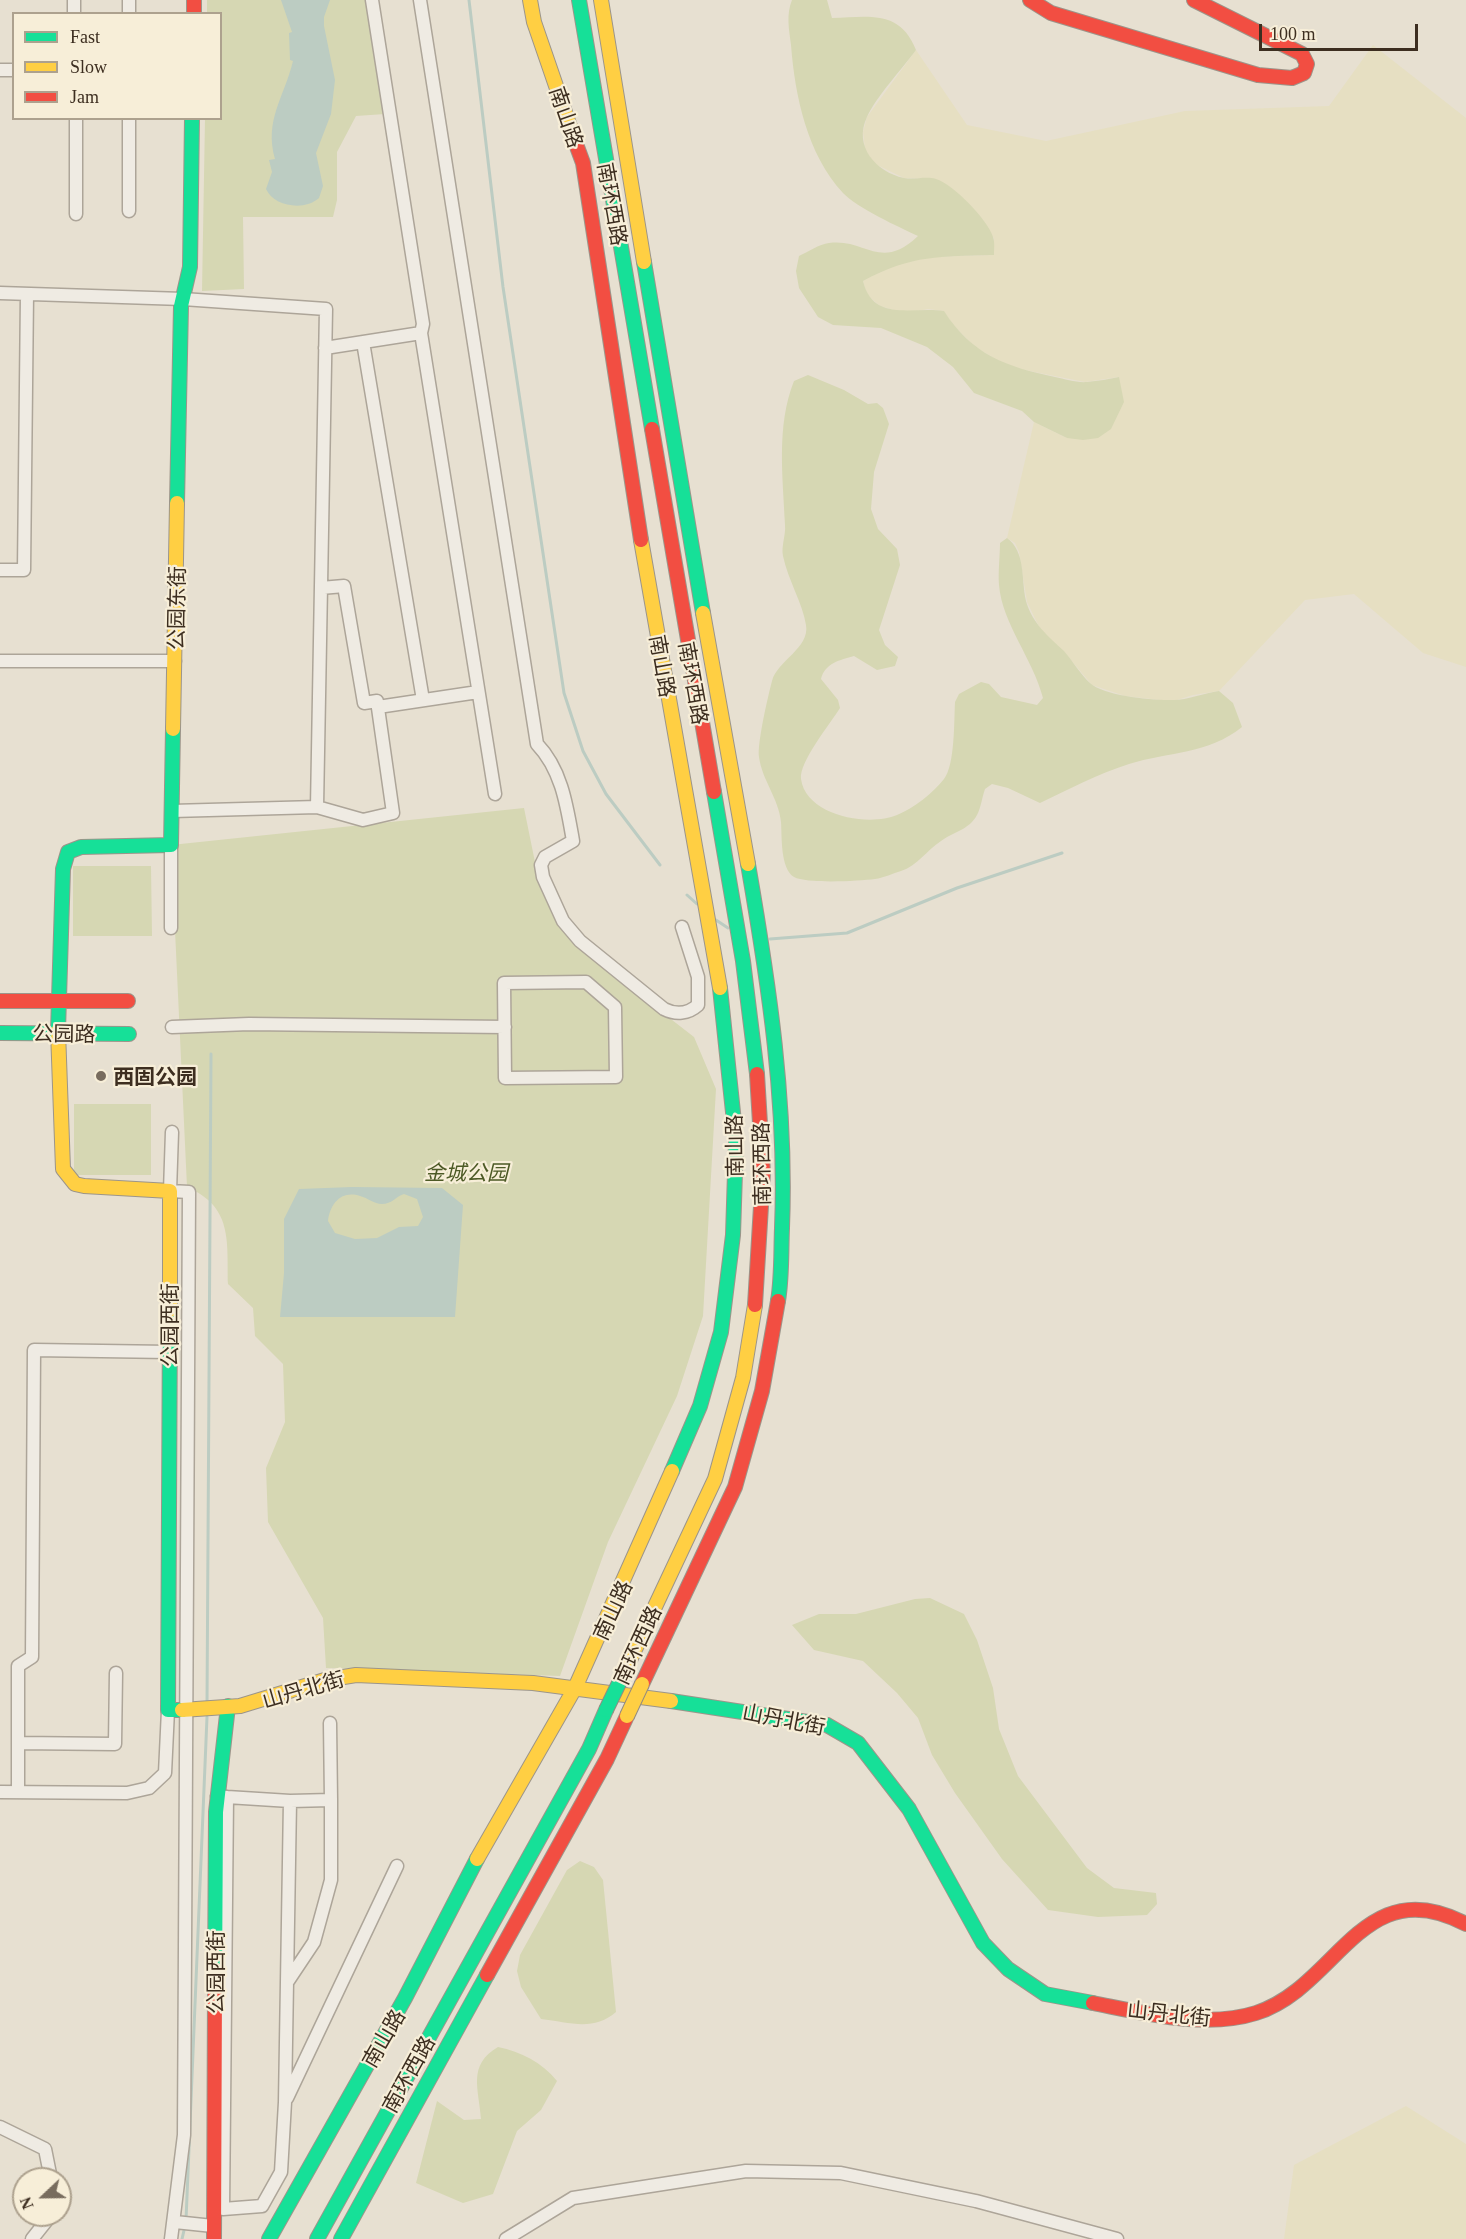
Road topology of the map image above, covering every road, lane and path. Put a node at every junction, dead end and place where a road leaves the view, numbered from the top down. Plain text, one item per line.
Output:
1 (372, 0) edge
2 (420, 0) edge
3 (530, 0) edge
4 (579, 0) edge
5 (601, 0) edge
6 (1030, 0) edge
7 (1194, 0) edge
8 (76, 120) edge
9 (129, 120) edge
10 (192, 120) edge
11 (129, 211) dead end
12 (76, 214) dead end
13 (0, 293) edge
14 (27, 294) junction
15 (183, 299) junction
16 (421, 333) junction
17 (363, 342) junction
18 (325, 348) junction
19 (0, 570) edge
20 (321, 588) junction
21 (0, 662) edge
22 (175, 662) junction
23 (478, 692) junction
24 (423, 700) junction
25 (378, 707) junction
26 (495, 794) dead end
27 (316, 807) junction
28 (172, 811) junction
29 (171, 845) junction
30 (682, 927) dead end
31 (171, 928) dead end
32 (718, 975) junction
33 (698, 977) junction
34 (0, 1001) edge
35 (57, 1001) junction
36 (128, 1001) dead end
37 (172, 1027) dead end
38 (504, 1027) junction
39 (0, 1032) edge
40 (57, 1033) junction
41 (129, 1034) dead end
42 (172, 1132) dead end
43 (170, 1191) junction
44 (169, 1352) junction
45 (116, 1673) dead end
46 (575, 1688) junction
47 (228, 1706) junction
48 (189, 1709) junction
49 (168, 1710) junction
50 (330, 1723) dead end
51 (18, 1743) junction
52 (0, 1792) edge
53 (18, 1792) junction
54 (222, 1797) junction
55 (332, 1800) junction
56 (290, 1801) junction
57 (398, 1866) dead end
58 (1466, 1924) edge
59 (287, 1982) junction
60 (285, 2102) junction
61 (0, 2127) edge
62 (49, 2167) edge
63 (178, 2222) junction
64 (42, 2227) edge
65 (210, 2230) edge
66 (32, 2239) edge
67 (171, 2239) edge
68 (269, 2239) edge
69 (316, 2239) edge
70 (341, 2239) edge
71 (506, 2239) edge
72 (1117, 2239) edge

1 - 16 street
2 - 33 street
3 - 32 main road, 南山路
4 - 69 main road, 南环西路, bridge
5 - 70 main road, 南环西路, bridge
6 - 7 main road
8 - 12 street
9 - 11 street
10 - 15 main road, 公园东街
13 - 14 street
14 - 15 street
14 - 19 street
15 - 18 street
15 - 22 main road, 公园东街
16 - 17 street
16 - 23 street
17 - 18 street
17 - 24 street
18 - 20 street
20 - 25 street
20 - 27 street
21 - 22 street
22 - 28 main road, 公园东街
23 - 24 street
23 - 26 street
24 - 25 street
25 - 27 street
27 - 28 street
28 - 29 main road, 公园东街
29 - 31 street
29 - 35 main road
30 - 33 street
32 - 33 street
32 - 46 main road, 南山路
34 - 35 main road, 公园路
35 - 36 main road, 公园路
35 - 40 main road
37 - 38 street
38 - 38 street
39 - 40 main road, 公园路
40 - 41 main road, 公园路
40 - 43 main road
42 - 43 street
43 - 44 main road, 公园西街
43 - 48 street
44 - 49 main road, 公园西街
44 - 51 street
45 - 51 street
46 - 47 main road, 山丹北街
46 - 58 main road, 山丹北街
46 - 68 main road, 南山路
47 - 48 main road, 山丹北街
47 - 54 main road, 公园西街
48 - 49 main road, 山丹北街
48 - 63 street
49 - 53 street
50 - 55 street
51 - 53 street
52 - 53 street
54 - 56 street
54 - 60 street
54 - 65 main road, 公园西街
55 - 56 street
55 - 59 street
56 - 59 street
57 - 60 street
59 - 60 street
61 - 62 street
63 - 65 street
63 - 67 street
64 - 66 street
71 - 72 street

